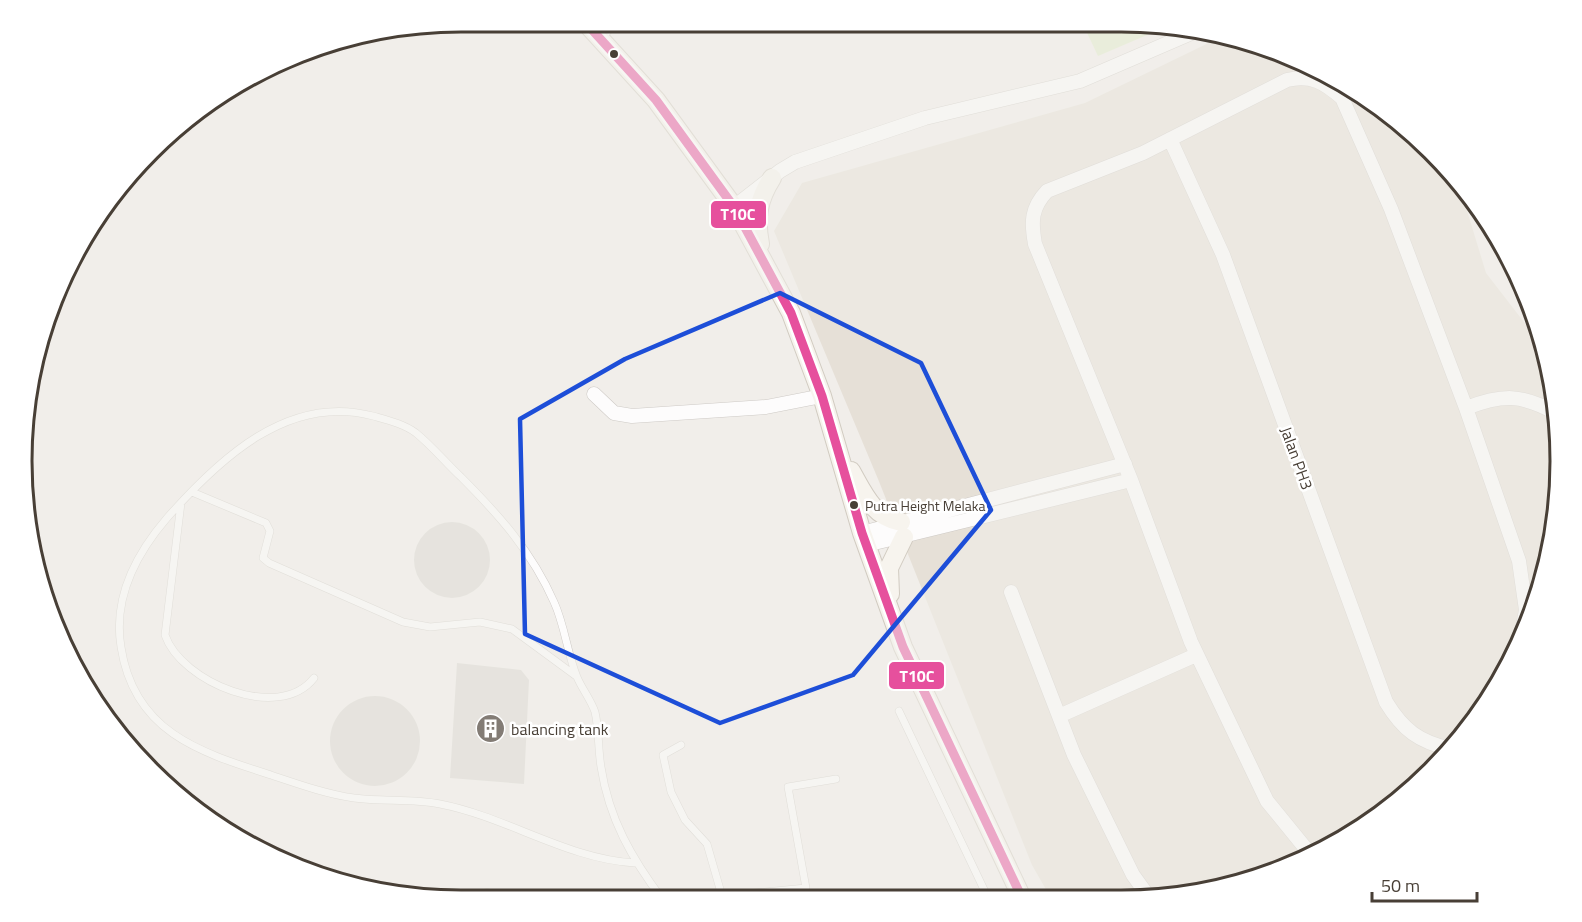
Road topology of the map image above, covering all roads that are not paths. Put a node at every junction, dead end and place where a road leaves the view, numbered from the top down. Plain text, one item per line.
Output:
1 (595, 32) edge
2 (602, 32) edge
3 (599, 36) junction
4 (1184, 36) edge
5 (1300, 71) edge
6 (1321, 81) edge
7 (1337, 89) edge
8 (1170, 139) junction
9 (772, 178) junction
10 (734, 207) junction
11 (765, 261) junction
12 (594, 394) dead end
13 (822, 396) junction
14 (1466, 408) junction
15 (1547, 409) edge
16 (836, 443) junction
17 (1125, 464) junction
18 (1131, 480) junction
19 (192, 492) junction
20 (181, 503) junction
21 (972, 504) junction
22 (932, 514) junction
23 (975, 519) junction
24 (936, 529) junction
25 (902, 530) junction
26 (864, 539) junction
27 (1011, 592) dead end
28 (1525, 606) edge
29 (891, 616) junction
30 (1196, 655) junction
31 (576, 676) junction
32 (314, 678) dead end
33 (899, 711) dead end
34 (1059, 716) junction
35 (681, 745) dead end
36 (1442, 746) edge
37 (836, 779) dead end
38 (1306, 848) edge
39 (635, 863) junction
40 (655, 890) edge
41 (716, 890) edge
42 (788, 890) edge
43 (983, 890) edge
44 (1018, 890) edge
45 (1144, 890) edge

1 - 3 main road
2 - 3 street
3 - 10 main road
4 - 9 street
5 - 6 street
5 - 8 street
7 - 14 street
8 - 17 street
8 - 36 street, Jalan PH3
9 - 10 street
9 - 11 main road
10 - 11 main road
11 - 13 main road
12 - 13 street
13 - 16 main road
14 - 15 street
14 - 28 street
16 - 25 main road
16 - 26 main road
17 - 18 street
17 - 21 street
18 - 23 street
18 - 30 street
19 - 20 lane
19 - 31 lane
19 - 31 lane
20 - 32 lane
20 - 39 lane
21 - 22 street
21 - 23 street
22 - 24 street
22 - 25 street
23 - 24 street
24 - 25 street
25 - 26 street
25 - 29 main road
26 - 29 main road
27 - 34 street
29 - 44 main road
30 - 34 street
30 - 38 street
31 - 39 lane
33 - 43 lane
34 - 45 street
35 - 41 lane
37 - 42 lane
39 - 40 lane

